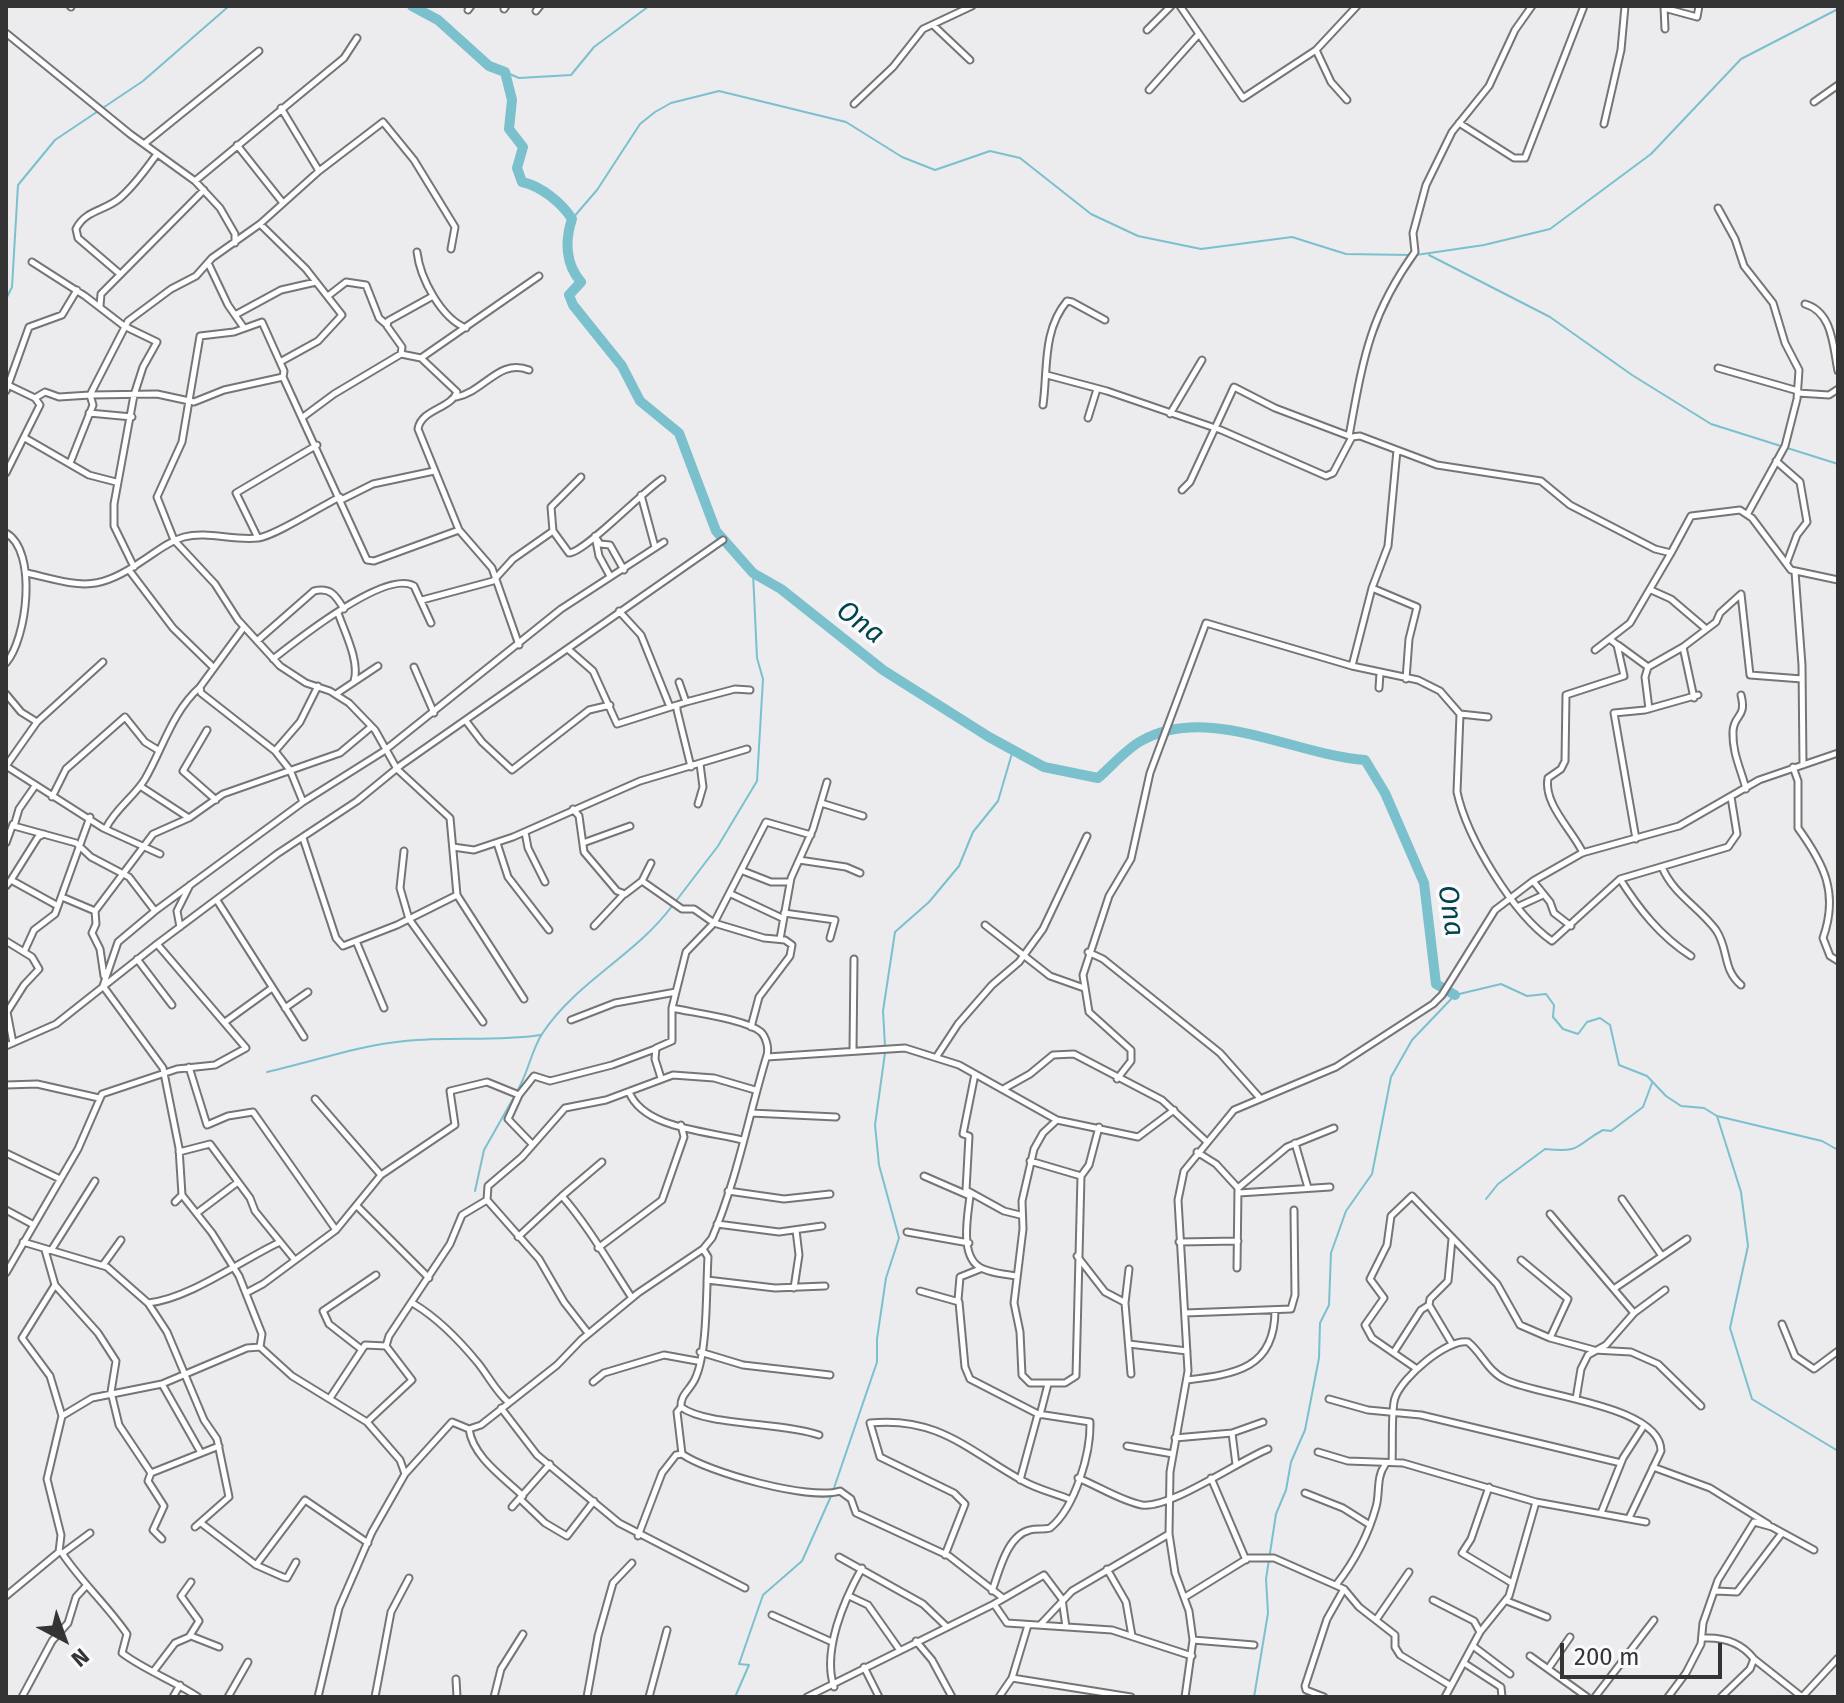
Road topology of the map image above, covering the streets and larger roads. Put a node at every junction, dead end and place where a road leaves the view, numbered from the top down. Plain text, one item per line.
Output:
1 (972, 6) edge
2 (1171, 6) edge
3 (1180, 6) edge
4 (1357, 6) edge
5 (1532, 6) edge
6 (1584, 6) edge
7 (1625, 6) edge
8 (1699, 6) edge
9 (1664, 7) edge
10 (933, 24) junction
11 (1665, 29) dead end
12 (1147, 30) dead end
13 (6, 33) edge
14 (1199, 34) junction
15 (357, 38) dead end
16 (1316, 50) junction
17 (259, 51) dead end
18 (970, 60) dead end
19 (1838, 85) edge
20 (1149, 90) dead end
21 (1347, 100) dead end
22 (1814, 102) dead end
23 (854, 104) dead end
24 (281, 108) junction
25 (1459, 123) junction
26 (1604, 124) dead end
27 (144, 144) junction
28 (237, 145) junction
29 (157, 154) junction
30 (319, 171) junction
31 (195, 181) junction
32 (204, 190) junction
33 (283, 203) junction
34 (1718, 208) dead end
35 (260, 224) junction
36 (235, 244) junction
37 (451, 249) dead end
38 (417, 252) dead end
39 (32, 262) dead end
40 (209, 265) junction
41 (120, 274) junction
42 (539, 276) dead end
43 (316, 282) junction
44 (77, 290) junction
45 (328, 296) junction
46 (433, 296) junction
47 (1805, 304) dead end
48 (100, 307) junction
49 (235, 315) junction
50 (1105, 320) dead end
51 (387, 325) junction
52 (124, 326) junction
53 (244, 328) junction
54 (467, 328) junction
55 (401, 354) junction
56 (421, 358) junction
57 (1202, 360) dead end
58 (280, 362) junction
59 (1718, 368) dead end
60 (529, 370) dead end
61 (1838, 371) edge
62 (1047, 375) junction
63 (283, 377) junction
64 (8, 389) edge
65 (1097, 389) junction
66 (1838, 389) edge
67 (1798, 392) junction
68 (90, 395) junction
69 (134, 395) junction
70 (35, 398) junction
71 (456, 398) junction
72 (190, 402) junction
73 (1043, 405) dead end
74 (89, 413) junction
75 (1170, 414) junction
76 (132, 417) junction
77 (303, 417) junction
78 (1088, 418) dead end
79 (1214, 429) junction
80 (1350, 436) junction
81 (25, 438) junction
82 (317, 445) junction
83 (1397, 450) junction
84 (1776, 461) junction
85 (70, 463) junction
86 (434, 471) junction
87 (6, 473) edge
88 (581, 477) dead end
89 (662, 479) dead end
90 (116, 482) junction
91 (1182, 490) dead end
92 (641, 495) junction
93 (340, 498) junction
94 (1748, 514) junction
95 (459, 530) junction
96 (553, 531) junction
97 (6, 533) edge
98 (595, 536) junction
99 (258, 538) junction
100 (174, 540) junction
101 (723, 540) dead end
102 (664, 542) dead end
103 (655, 547) junction
104 (1671, 553) junction
105 (1787, 562) junction
106 (132, 569) junction
107 (624, 570) junction
108 (1795, 572) junction
109 (27, 573) junction
110 (496, 576) junction
111 (610, 576) junction
112 (1838, 580) edge
113 (1372, 588) junction
114 (1651, 590) junction
115 (422, 600) junction
116 (344, 609) junction
117 (619, 611) junction
118 (338, 613) junction
119 (431, 623) dead end
120 (244, 627) junction
121 (1705, 628) junction
122 (257, 641) junction
123 (1614, 643) junction
124 (519, 645) junction
125 (1683, 647) junction
126 (569, 650) junction
127 (1595, 650) dead end
128 (273, 659) junction
129 (103, 662) dead end
130 (6, 663) edge
131 (378, 666) dead end
132 (1352, 666) junction
133 (414, 667) dead end
134 (1648, 667) junction
135 (214, 668) junction
136 (1380, 673) junction
137 (1406, 679) junction
138 (1802, 679) junction
139 (354, 681) junction
140 (679, 682) dead end
141 (318, 686) junction
142 (200, 687) junction
143 (1379, 688) dead end
144 (750, 690) dead end
145 (6, 694) edge
146 (336, 694) junction
147 (1741, 695) dead end
148 (686, 702) junction
149 (610, 705) junction
150 (674, 706) junction
151 (1649, 709) junction
152 (434, 713) junction
153 (1460, 714) junction
154 (1488, 717) dead end
155 (466, 721) junction
156 (37, 722) junction
157 (371, 727) junction
158 (207, 730) dead end
159 (747, 749) dead end
160 (158, 750) junction
161 (275, 751) junction
162 (384, 751) junction
163 (1838, 753) edge
164 (700, 764) junction
165 (1803, 765) junction
166 (6, 766) edge
167 (691, 767) junction
168 (1793, 767) junction
169 (397, 769) junction
170 (291, 771) junction
171 (827, 782) dead end
172 (35, 786) junction
173 (140, 786) junction
174 (1746, 789) junction
175 (52, 797) junction
176 (1731, 797) junction
177 (216, 800) junction
178 (303, 802) junction
179 (821, 803) junction
180 (698, 804) dead end
181 (572, 809) junction
182 (863, 816) dead end
183 (90, 817) junction
184 (189, 818) junction
185 (13, 824) junction
186 (630, 826) dead end
187 (106, 828) junction
188 (525, 832) junction
189 (44, 834) junction
190 (811, 835) junction
191 (1087, 836) dead end
192 (303, 838) junction
193 (1636, 839) junction
194 (6, 843) edge
195 (497, 843) junction
196 (583, 843) junction
197 (453, 847) junction
198 (79, 848) junction
199 (142, 848) junction
200 (404, 851) dead end
201 (1583, 853) junction
202 (160, 854) dead end
203 (799, 860) junction
204 (651, 863) dead end
205 (1662, 867) junction
206 (743, 871) junction
207 (860, 873) dead end
208 (124, 877) junction
209 (1620, 879) junction
210 (11, 880) junction
211 (642, 881) junction
212 (1533, 881) junction
213 (545, 882) dead end
214 (790, 882) junction
215 (190, 884) junction
216 (6, 886) edge
217 (625, 894) junction
218 (731, 894) junction
219 (457, 895) junction
220 (1542, 895) junction
221 (62, 897) junction
222 (1508, 898) junction
223 (218, 902) junction
224 (59, 907) junction
225 (1517, 907) junction
226 (95, 911) junction
227 (155, 911) junction
228 (783, 915) junction
229 (409, 919) junction
230 (714, 923) junction
231 (985, 925) dead end
232 (594, 926) dead end
233 (1571, 926) junction
234 (180, 927) junction
235 (549, 930) dead end
236 (830, 938) dead end
237 (780, 939) junction
238 (6, 941) edge
239 (356, 941) junction
240 (157, 944) junction
241 (24, 952) junction
242 (1088, 952) junction
243 (1691, 956) dead end
244 (1023, 957) junction
245 (137, 959) junction
246 (854, 959) dead end
247 (1838, 961) edge
248 (104, 976) junction
249 (1741, 985) dead end
250 (103, 986) junction
251 (272, 988) junction
252 (1085, 988) junction
253 (308, 992) dead end
254 (676, 992) junction
255 (524, 999) dead end
256 (172, 1005) dead end
257 (285, 1008) junction
258 (384, 1008) dead end
259 (672, 1008) junction
260 (571, 1020) dead end
261 (225, 1022) junction
262 (483, 1022) dead end
263 (751, 1027) junction
264 (304, 1037) dead end
265 (9, 1045) edge
266 (656, 1048) junction
267 (853, 1051) junction
268 (937, 1056) junction
269 (767, 1057) junction
270 (189, 1067) junction
271 (975, 1074) junction
272 (163, 1075) junction
273 (661, 1078) junction
274 (1117, 1079) junction
275 (6, 1085) edge
276 (1005, 1088) junction
277 (755, 1090) junction
278 (629, 1092) junction
279 (519, 1095) junction
280 (1259, 1097) junction
281 (99, 1098) junction
282 (315, 1099) dead end
283 (1174, 1110) junction
284 (751, 1113) junction
285 (836, 1117) dead end
286 (1057, 1120) junction
287 (681, 1125) junction
288 (1099, 1127) junction
289 (1334, 1128) dead end
290 (742, 1140) junction
291 (1206, 1141) junction
292 (1295, 1143) junction
293 (532, 1144) junction
294 (179, 1152) junction
295 (1197, 1152) junction
296 (6, 1153) edge
297 (1030, 1161) junction
298 (602, 1162) dead end
299 (381, 1175) junction
300 (924, 1176) dead end
301 (1081, 1176) junction
302 (60, 1179) junction
303 (95, 1181) dead end
304 (238, 1182) junction
305 (1330, 1187) dead end
306 (1308, 1188) junction
307 (728, 1191) junction
308 (1238, 1191) junction
309 (830, 1194) dead end
310 (182, 1195) junction
311 (562, 1196) junction
312 (970, 1196) junction
313 (1622, 1199) dead end
314 (487, 1200) junction
315 (175, 1202) dead end
316 (358, 1207) junction
317 (6, 1210) edge
318 (1294, 1210) dead end
319 (197, 1213) junction
320 (1550, 1214) dead end
321 (1020, 1215) junction
322 (32, 1224) junction
323 (717, 1224) junction
324 (822, 1226) dead end
325 (336, 1230) junction
326 (796, 1230) junction
327 (907, 1232) dead end
328 (518, 1237) junction
329 (1452, 1239) junction
330 (1687, 1239) dead end
331 (121, 1240) dead end
332 (1238, 1241) junction
333 (23, 1242) junction
334 (1179, 1242) junction
335 (278, 1243) junction
336 (969, 1243) junction
337 (598, 1248) junction
338 (703, 1249) junction
339 (48, 1250) junction
340 (1077, 1256) junction
341 (1662, 1256) junction
342 (294, 1259) junction
343 (1521, 1260) dead end
344 (103, 1265) junction
345 (233, 1265) junction
346 (981, 1268) junction
347 (1237, 1268) dead end
348 (1129, 1269) dead end
349 (6, 1273) edge
350 (376, 1275) dead end
351 (1016, 1276) junction
352 (429, 1278) junction
353 (707, 1280) junction
354 (55, 1285) junction
355 (825, 1286) dead end
356 (794, 1288) junction
357 (1615, 1288) junction
358 (1665, 1290) dead end
359 (920, 1291) dead end
360 (246, 1293) junction
361 (632, 1298) junction
362 (958, 1300) junction
363 (148, 1303) junction
364 (1125, 1303) junction
365 (414, 1304) junction
366 (1429, 1305) junction
367 (1275, 1310) junction
368 (1185, 1313) junction
369 (1634, 1313) junction
370 (1782, 1324) dead end
371 (589, 1333) junction
372 (1550, 1338) junction
373 (1451, 1342) junction
374 (1129, 1344) junction
375 (386, 1346) junction
376 (260, 1347) junction
377 (361, 1349) junction
378 (1594, 1350) junction
379 (1187, 1351) junction
380 (1838, 1351) edge
381 (700, 1352) junction
382 (1394, 1352) junction
383 (698, 1361) junction
384 (1417, 1369) junction
385 (1131, 1374) dead end
386 (183, 1375) junction
387 (830, 1375) dead end
388 (1187, 1380) junction
389 (593, 1382) dead end
390 (162, 1384) junction
391 (1048, 1384) junction
392 (111, 1392) junction
393 (330, 1398) junction
394 (1329, 1399) dead end
395 (1576, 1399) junction
396 (508, 1402) junction
397 (1701, 1406) dead end
398 (681, 1407) junction
399 (501, 1408) junction
400 (1394, 1411) junction
401 (1039, 1415) junction
402 (62, 1416) junction
403 (367, 1422) junction
404 (1263, 1422) dead end
405 (1643, 1427) junction
406 (469, 1429) junction
407 (1232, 1433) junction
408 (819, 1435) dead end
409 (1175, 1438) junction
410 (219, 1446) junction
411 (1127, 1446) dead end
412 (1268, 1449) dead end
413 (200, 1451) junction
414 (1318, 1452) dead end
415 (682, 1454) junction
416 (1173, 1454) junction
417 (1389, 1463) junction
418 (1621, 1463) junction
419 (550, 1464) junction
420 (1236, 1465) junction
421 (1653, 1467) junction
422 (151, 1473) junction
423 (405, 1474) junction
424 (1078, 1478) junction
425 (1211, 1478) junction
426 (1020, 1480) junction
427 (1489, 1487) junction
428 (1305, 1493) dead end
429 (521, 1497) junction
430 (1069, 1499) junction
431 (594, 1501) junction
432 (1170, 1501) junction
433 (1536, 1502) junction
434 (512, 1507) dead end
435 (1601, 1513) junction
436 (1629, 1518) junction
437 (1646, 1522) dead end
438 (1370, 1525) junction
439 (1772, 1527) junction
440 (90, 1533) dead end
441 (1782, 1533) junction
442 (1169, 1534) junction
443 (638, 1536) junction
444 (162, 1539) dead end
445 (368, 1543) junction
446 (1814, 1550) dead end
447 (60, 1554) junction
448 (945, 1555) junction
449 (839, 1557) dead end
450 (1246, 1560) junction
451 (296, 1562) dead end
452 (632, 1563) dead end
453 (256, 1565) junction
454 (862, 1568) junction
455 (1107, 1569) junction
456 (1409, 1572) dead end
457 (409, 1578) dead end
458 (191, 1582) dead end
459 (1512, 1583) junction
460 (1336, 1585) junction
461 (86, 1586) junction
462 (745, 1588) dead end
463 (1344, 1589) junction
464 (992, 1591) junction
465 (1716, 1591) junction
466 (6, 1596) edge
467 (849, 1596) junction
468 (1185, 1597) junction
469 (1003, 1598) junction
470 (1062, 1599) junction
471 (1433, 1600) dead end
472 (1507, 1601) junction
473 (994, 1604) junction
474 (772, 1615) dead end
475 (1547, 1617) dead end
476 (1376, 1620) junction
477 (1654, 1620) dead end
478 (1028, 1625) junction
479 (1041, 1625) junction
480 (947, 1627) junction
481 (1066, 1627) junction
482 (667, 1630) dead end
483 (1480, 1632) junction
484 (523, 1634) dead end
485 (191, 1636) junction
486 (1132, 1636) junction
487 (1570, 1637) dead end
488 (1703, 1638) junction
489 (1193, 1640) junction
490 (916, 1641) junction
491 (832, 1642) junction
492 (1254, 1645) dead end
493 (1473, 1646) junction
494 (219, 1647) dead end
495 (899, 1649) junction
496 (1192, 1656) junction
497 (1530, 1656) dead end
498 (1838, 1658) edge
499 (1754, 1659) junction
500 (248, 1662) dead end
501 (1463, 1663) junction
502 (864, 1667) junction
503 (1548, 1669) junction
504 (153, 1672) junction
505 (1510, 1674) dead end
506 (1012, 1678) junction
507 (456, 1679) dead end
508 (180, 1685) junction
509 (1451, 1686) junction
510 (834, 1687) junction
511 (1102, 1694) edge
512 (22, 1697) edge
513 (173, 1697) edge
514 (198, 1697) edge
515 (228, 1697) edge
516 (318, 1697) edge
517 (375, 1697) edge
518 (457, 1697) edge
519 (494, 1697) edge
520 (587, 1697) edge
521 (649, 1697) edge
522 (807, 1697) edge
523 (879, 1697) edge
524 (952, 1697) edge
525 (999, 1697) edge
526 (1131, 1697) edge
527 (1185, 1697) edge
528 (1324, 1697) edge
529 (1445, 1697) edge
530 (1502, 1697) edge
531 (1587, 1697) edge
532 (1595, 1697) edge
533 (1668, 1697) edge
534 (1721, 1697) edge

1 - 10 street
2 - 12 street
3 - 14 street
4 - 16 street
5 - 25 street
6 - 25 street
7 - 26 street
8 - 9 street
9 - 11 street
10 - 18 street
10 - 23 street
13 - 27 street
14 - 16 street
14 - 20 street
15 - 24 street
16 - 21 street
17 - 27 street
19 - 22 street
24 - 28 street
24 - 30 street
25 - 80 street
27 - 29 street
28 - 31 street
28 - 33 street
29 - 31 street
29 - 41 street
30 - 33 street
30 - 37 street
31 - 32 street
32 - 36 street
32 - 41 street
33 - 35 street
34 - 67 street
35 - 36 street
35 - 43 street
36 - 40 street
38 - 46 street
39 - 44 street
40 - 49 street
40 - 52 street
41 - 48 street
42 - 54 street
43 - 45 street
43 - 49 street
44 - 48 street
44 - 64 street
45 - 51 street
45 - 58 street
46 - 51 street
46 - 54 street
47 - 61 street
48 - 52 street
49 - 53 street
50 - 62 street
51 - 55 street
52 - 68 street
52 - 69 street
53 - 58 street
53 - 72 street
54 - 56 street
55 - 56 street
55 - 77 street
56 - 71 street
57 - 75 street
58 - 63 street
59 - 67 street
60 - 71 street
62 - 65 street
62 - 73 street
63 - 72 street
63 - 77 street
64 - 70 street
65 - 75 street
65 - 78 street
66 - 67 street
67 - 84 street
68 - 69 street
68 - 70 street
68 - 74 street
69 - 72 street
69 - 76 street
70 - 81 street
71 - 86 street
72 - 100 street
74 - 76 street
74 - 85 street
75 - 79 street
76 - 90 street
77 - 82 street
79 - 80 street
79 - 80 street
79 - 91 street
80 - 83 street
81 - 85 street
81 - 87 street
82 - 93 street
82 - 99 street
83 - 104 street
83 - 113 street
84 - 94 street
84 - 105 street
85 - 90 street
86 - 93 street
86 - 95 street
88 - 96 street
89 - 92 street
90 - 106 street
92 - 98 street
92 - 103 street
93 - 95 street
93 - 99 street
94 - 104 street
94 - 105 street
95 - 110 street
96 - 98 street
96 - 110 street
97 - 109 street
98 - 107 street
98 - 111 street
99 - 100 street
100 - 106 street
100 - 120 street
101 - 117 street
102 - 103 street
103 - 107 street
104 - 114 street
105 - 108 street
106 - 109 street
106 - 135 street
107 - 111 street
108 - 112 street
108 - 138 street
109 - 130 street
110 - 115 street
110 - 124 street
111 - 124 street
113 - 132 street
113 - 137 street
114 - 121 street
114 - 123 street
115 - 116 street
115 - 119 street
116 - 118 street
116 - 122 street
117 - 126 street
117 - 150 street
118 - 128 street
118 - 139 street
120 - 122 street
120 - 135 street
121 - 125 street
121 - 138 street
122 - 128 street
123 - 127 street
123 - 134 street
123 - 201 street
124 - 152 street
125 - 134 street
125 - 151 street
126 - 149 street
126 - 155 street
128 - 141 street
129 - 156 street
131 - 139 street
132 - 136 street
132 - 242 street
133 - 152 street
134 - 151 street
135 - 142 street
136 - 137 street
136 - 143 street
137 - 153 street
138 - 165 street
139 - 146 street
140 - 148 street
141 - 146 street
141 - 161 street
142 - 160 street
142 - 161 street
144 - 148 street
145 - 156 street
146 - 157 street
147 - 174 street
148 - 150 street
149 - 150 street
149 - 155 street
150 - 167 street
151 - 193 street
152 - 162 street
153 - 154 street
153 - 222 street
155 - 169 street
156 - 166 street
157 - 162 street
157 - 170 street
158 - 177 street
159 - 164 street
160 - 173 street
160 - 175 street
161 - 170 street
162 - 169 street
162 - 178 street
163 - 165 street
164 - 167 street
164 - 180 street
165 - 168 street
166 - 172 street
167 - 181 street
168 - 174 street
168 - 247 street
169 - 192 street
169 - 197 street
170 - 177 street
170 - 178 street
171 - 179 street
172 - 175 street
172 - 185 street
173 - 184 street
173 - 187 street
174 - 176 street
175 - 183 street
176 - 193 street
176 - 205 street
177 - 184 street
178 - 215 street
179 - 182 street
179 - 190 street
181 - 188 street
181 - 196 street
183 - 187 street
183 - 198 street
184 - 199 street
185 - 189 street
185 - 194 street
186 - 196 street
187 - 199 street
188 - 195 street
188 - 213 street
189 - 198 street
189 - 210 street
190 - 203 street
190 - 206 street
191 - 244 street
192 - 223 street
192 - 239 street
193 - 201 street
195 - 197 street
195 - 235 street
196 - 217 street
197 - 219 street
198 - 208 street
198 - 221 street
199 - 202 street
199 - 208 street
200 - 229 street
201 - 212 street
203 - 207 street
203 - 214 street
204 - 211 street
205 - 209 street
205 - 249 street
206 - 214 street
206 - 218 street
208 - 226 street
208 - 227 street
209 - 233 street
209 - 243 street
210 - 216 street
210 - 224 street
211 - 217 street
211 - 230 street
212 - 220 street
212 - 222 street
214 - 228 street
215 - 227 street
215 - 234 street
217 - 232 street
218 - 228 street
218 - 230 street
219 - 229 street
219 - 255 street
220 - 225 street
220 - 233 street
221 - 224 street
221 - 226 street
222 - 225 street
222 - 280 street
223 - 234 street
223 - 251 street
224 - 241 street
225 - 233 street
226 - 248 street
227 - 248 street
228 - 236 street
228 - 237 street
229 - 239 street
229 - 262 street
230 - 237 street
230 - 254 street
231 - 244 street
234 - 240 street
237 - 263 street
238 - 241 street
239 - 258 street
240 - 245 street
240 - 261 street
241 - 265 street
242 - 252 street
242 - 280 street
244 - 252 street
244 - 268 street
245 - 250 street
245 - 256 street
246 - 267 street
248 - 250 street
250 - 265 street
250 - 272 street
251 - 257 street
251 - 261 street
252 - 274 street
253 - 257 street
254 - 259 street
254 - 260 street
257 - 264 street
259 - 263 street
259 - 266 street
261 - 270 street
263 - 269 street
266 - 273 street
266 - 279 street
267 - 268 street
267 - 269 street
268 - 271 street
269 - 277 street
270 - 272 street
270 - 325 street
271 - 276 street
271 - 312 street
272 - 281 street
272 - 294 street
273 - 277 street
273 - 278 street
274 - 276 street
274 - 283 street
275 - 281 street
276 - 286 street
277 - 284 street
278 - 287 street
278 - 293 street
279 - 293 street
279 - 299 street
280 - 291 street
281 - 302 street
282 - 299 street
283 - 288 street
283 - 291 street
284 - 285 street
284 - 290 street
286 - 288 street
286 - 297 street
287 - 290 street
287 - 337 street
288 - 301 street
289 - 292 street
290 - 307 street
291 - 295 street
292 - 306 street
292 - 308 street
293 - 314 street
294 - 304 street
294 - 310 street
295 - 308 street
295 - 334 street
296 - 302 street
297 - 301 street
297 - 321 street
298 - 311 street
299 - 316 street
300 - 312 street
301 - 340 street
302 - 322 street
303 - 339 street
304 - 319 street
304 - 335 street
305 - 306 street
306 - 308 street
307 - 309 street
307 - 323 street
308 - 332 street
310 - 315 street
310 - 319 street
311 - 328 street
311 - 337 street
312 - 321 street
312 - 336 street
313 - 341 street
314 - 328 street
314 - 352 street
316 - 325 street
316 - 352 street
317 - 322 street
318 - 367 street
319 - 345 street
320 - 357 street
321 - 351 street
322 - 333 street
323 - 326 street
323 - 338 street
324 - 326 street
325 - 342 street
326 - 356 street
327 - 336 street
328 - 371 street
329 - 366 street
329 - 372 street
329 - 382 street
330 - 341 street
331 - 344 street
332 - 334 street
332 - 347 street
333 - 339 street
333 - 349 street
334 - 368 street
335 - 342 street
335 - 345 street
336 - 346 street
337 - 361 street
338 - 353 street
338 - 361 street
339 - 344 street
339 - 354 street
340 - 364 street
340 - 391 street
341 - 357 street
342 - 360 street
343 - 372 street
344 - 363 street
345 - 360 street
345 - 363 street
346 - 351 street
346 - 362 street
348 - 364 street
350 - 377 street
351 - 391 street
352 - 365 street
353 - 356 street
353 - 381 street
354 - 392 street
354 - 402 street
355 - 356 street
357 - 369 street
358 - 369 street
359 - 362 street
360 - 376 street
361 - 371 street
362 - 401 street
363 - 386 street
364 - 374 street
365 - 375 street
365 - 396 street
366 - 373 street
366 - 382 street
367 - 368 street
367 - 388 street
368 - 379 street
369 - 378 street
370 - 380 street
371 - 396 street
372 - 378 street
373 - 384 street
373 - 395 street
374 - 379 street
374 - 385 street
375 - 377 street
375 - 403 street
376 - 386 street
376 - 393 street
377 - 393 street
378 - 395 street
378 - 397 street
379 - 388 street
381 - 383 street
381 - 387 street
382 - 384 street
383 - 389 street
383 - 398 street
384 - 400 street
386 - 390 street
386 - 410 street
388 - 409 street
390 - 392 street
390 - 413 street
391 - 401 street
392 - 402 street
392 - 422 street
393 - 403 street
394 - 400 street
395 - 405 street
396 - 399 street
398 - 408 street
398 - 415 street
399 - 406 street
399 - 419 street
400 - 417 street
400 - 418 street
401 - 424 street
401 - 426 street
402 - 447 street
403 - 423 street
404 - 407 street
405 - 418 street
405 - 421 street
406 - 423 street
406 - 429 street
407 - 409 street
407 - 420 street
409 - 416 street
410 - 413 street
410 - 453 street
411 - 416 street
412 - 420 street
413 - 422 street
414 - 417 street
415 - 443 street
415 - 448 street
416 - 432 street
417 - 427 street
417 - 438 street
418 - 435 street
419 - 429 street
419 - 431 street
420 - 425 street
421 - 436 street
421 - 439 street
422 - 444 street
423 - 445 street
424 - 430 street
424 - 432 street
425 - 432 street
425 - 450 street
426 - 430 street
426 - 448 street
427 - 433 street
427 - 459 street
428 - 438 street
429 - 431 street
429 - 434 street
430 - 464 street
431 - 443 street
432 - 442 street
433 - 435 street
433 - 459 street
435 - 436 street
436 - 437 street
438 - 460 street
439 - 441 street
439 - 465 street
440 - 447 street
441 - 446 street
441 - 465 street
442 - 455 street
442 - 468 street
443 - 462 street
445 - 453 street
445 - 516 street
447 - 461 street
447 - 466 street
448 - 464 street
449 - 454 street
450 - 460 street
450 - 468 street
451 - 453 street
452 - 520 street
454 - 467 street
454 - 480 street
455 - 470 street
455 - 486 street
456 - 476 street
457 - 517 street
458 - 485 street
459 - 472 street
460 - 463 street
461 - 504 street
461 - 512 street
463 - 476 street
463 - 528 street
464 - 469 street
465 - 488 street
467 - 491 street
467 - 495 street
468 - 489 street
469 - 470 street
469 - 473 street
470 - 479 street
470 - 481 street
471 - 483 street
472 - 475 street
472 - 483 street
473 - 478 street
473 - 480 street
474 - 491 street
476 - 509 street
477 - 532 street
478 - 479 street
478 - 506 street
479 - 481 street
480 - 490 street
481 - 486 street
482 - 521 street
483 - 493 street
484 - 519 street
485 - 494 street
485 - 504 street
486 - 496 street
487 - 503 street
488 - 499 street
488 - 533 street
489 - 492 street
489 - 496 street
490 - 495 street
490 - 524 street
491 - 510 street
493 - 501 street
493 - 505 street
495 - 502 street
496 - 527 street
497 - 503 street
498 - 499 street
499 - 534 street
500 - 515 street
501 - 509 street
501 - 530 street
502 - 510 street
502 - 523 street
503 - 531 street
504 - 508 street
506 - 511 street
506 - 525 street
507 - 518 street
508 - 513 street
508 - 514 street
509 - 529 street
510 - 522 street
511 - 526 street

